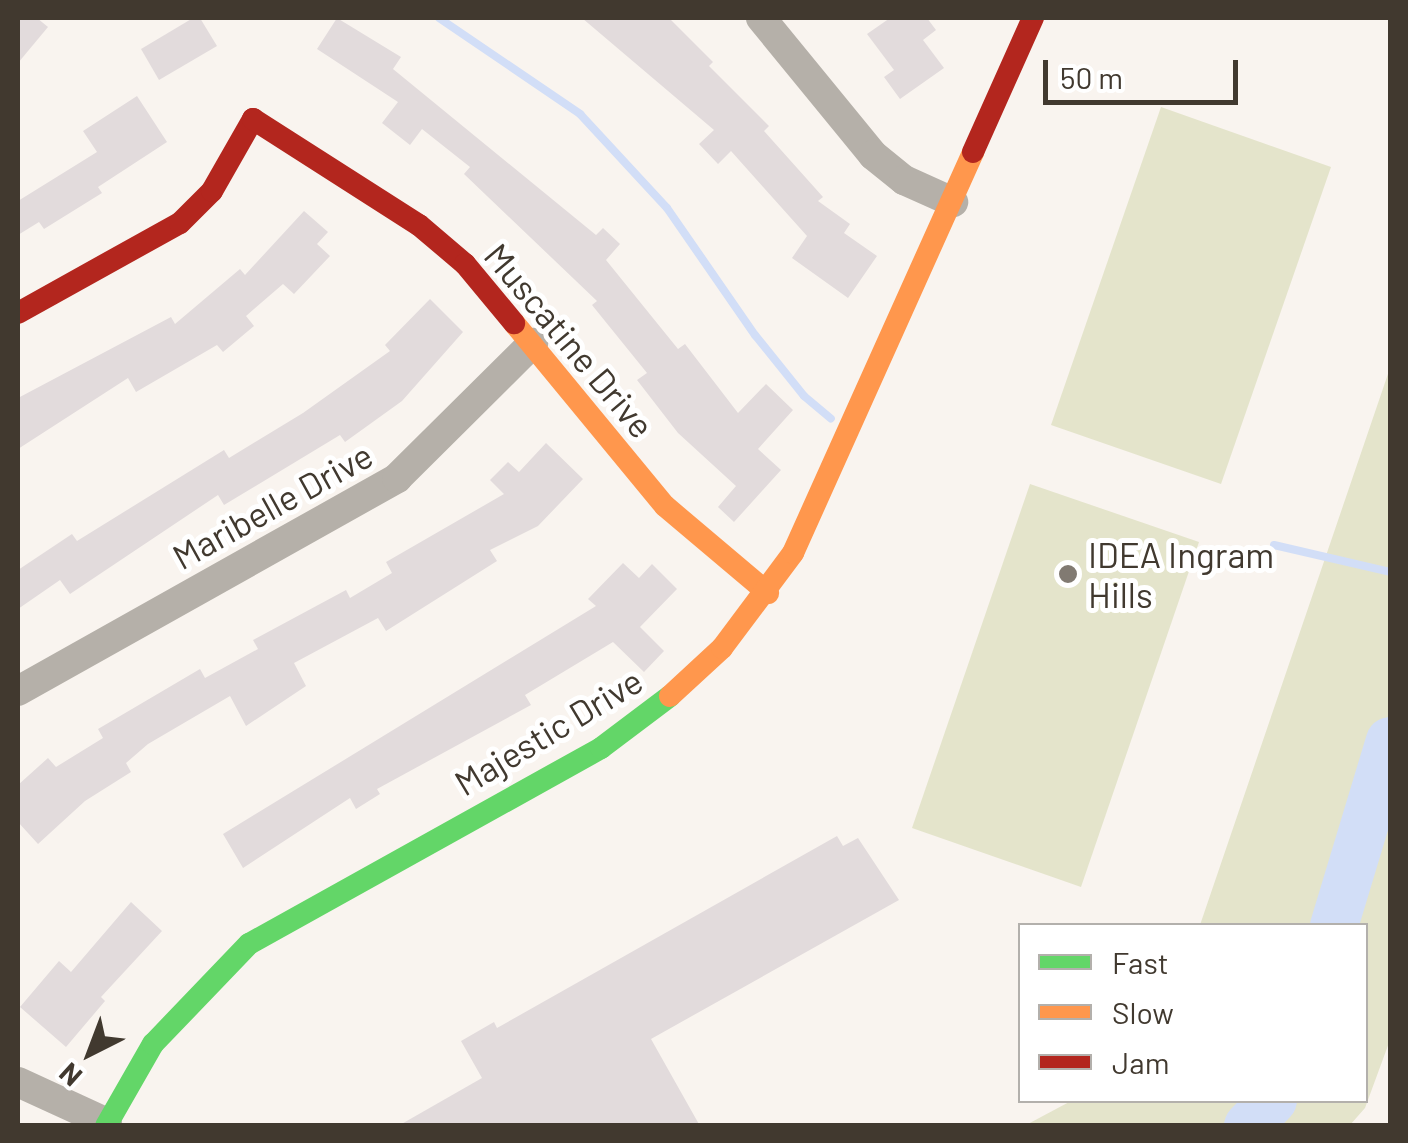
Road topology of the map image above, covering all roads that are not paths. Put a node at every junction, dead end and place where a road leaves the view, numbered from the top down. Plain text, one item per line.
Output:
1 (761, 18) edge
2 (1033, 18) edge
3 (953, 202) junction
4 (18, 313) edge
5 (533, 343) junction
6 (768, 593) junction
7 (18, 692) edge
8 (18, 1082) edge
9 (106, 1124) edge

1 - 3 street
2 - 3 street, Majestic Drive
3 - 6 street, Majestic Drive
4 - 5 street, Muscatine Drive
5 - 6 street, Muscatine Drive
5 - 7 street, Maribelle Drive
6 - 9 street, Majestic Drive
8 - 9 street

